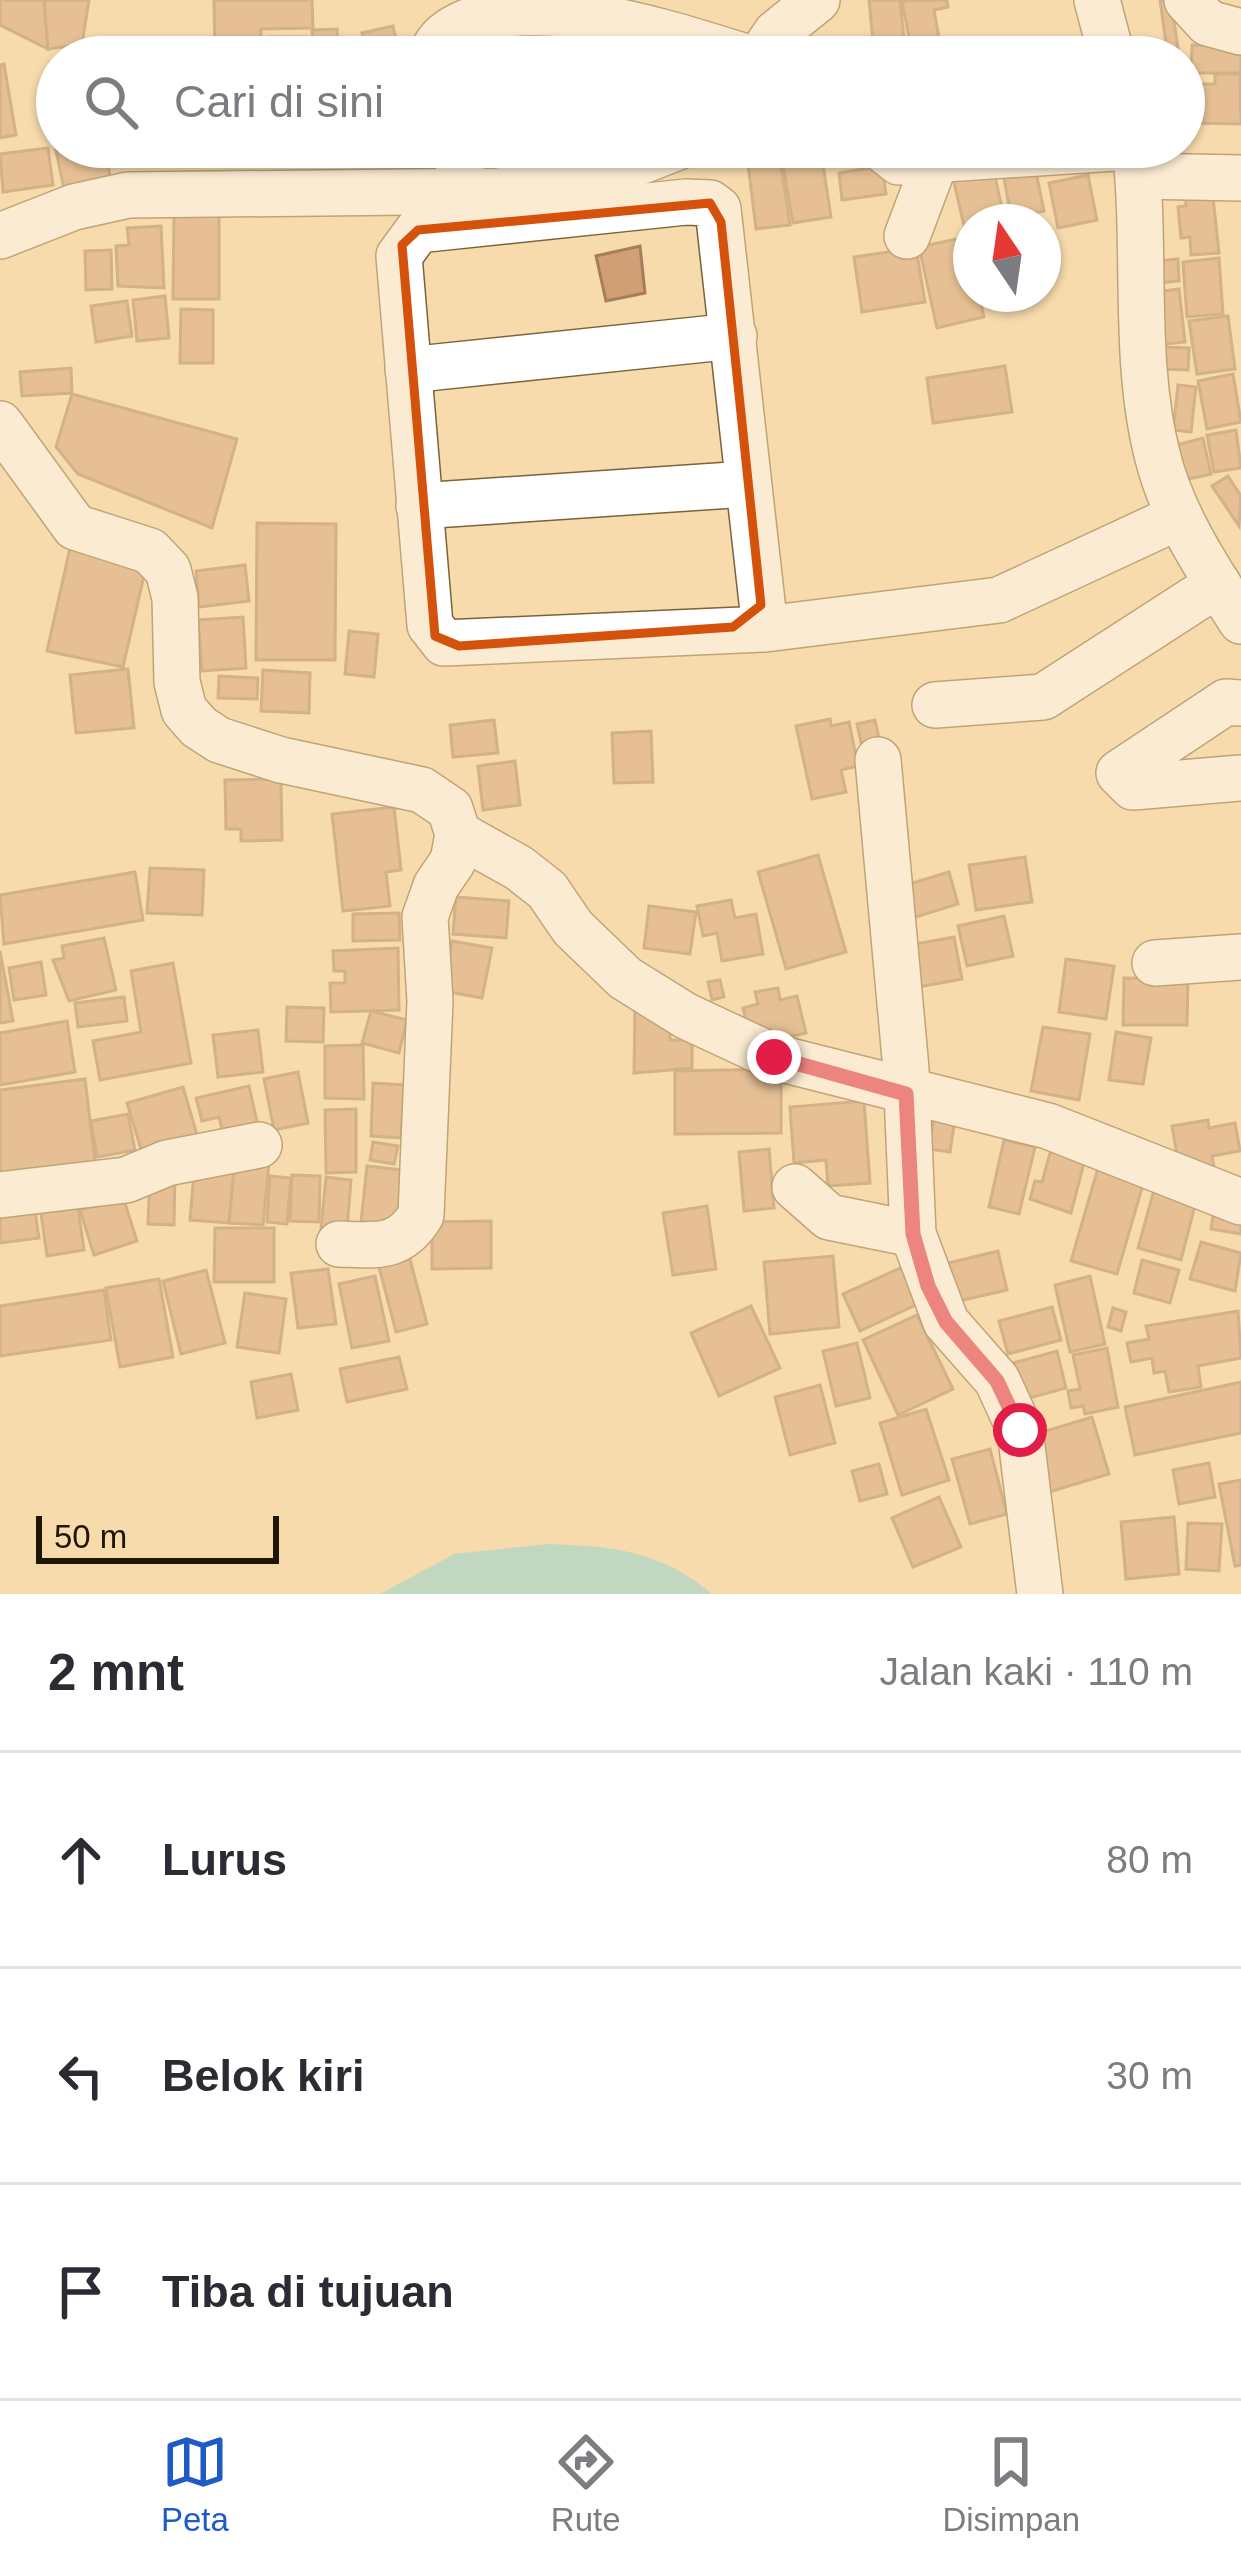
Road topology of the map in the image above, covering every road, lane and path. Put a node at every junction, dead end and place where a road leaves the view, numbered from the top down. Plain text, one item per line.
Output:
1 (1096, 0) edge
2 (1187, 0) edge
3 (800, 5) edge
4 (1241, 32) edge
5 (442, 36) edge
6 (686, 36) edge
7 (776, 36) edge
8 (1106, 36) edge
9 (460, 168) edge
10 (631, 168) edge
11 (932, 168) edge
12 (1135, 168) edge
13 (1192, 168) edge
14 (1241, 178) edge
15 (468, 193) junction
16 (0, 236) edge
17 (907, 236) dead end
18 (734, 337) junction
19 (408, 370) junction
20 (0, 424) edge
21 (747, 484) junction
22 (419, 506) junction
23 (1178, 517) junction
24 (1230, 602) edge
25 (753, 620) junction
26 (1241, 703) edge
27 (935, 706) dead end
28 (878, 760) dead end
29 (1241, 778) edge
30 (458, 834) junction
31 (1241, 957) edge
32 (1155, 963) dead end
33 (906, 1094) junction
34 (259, 1145) dead end
35 (795, 1187) dead end
36 (0, 1195) edge
37 (1241, 1202) edge
38 (913, 1234) junction
39 (339, 1244) dead end
40 (1040, 1594) edge

1 - 8 street
2 - 4 street
3 - 7 street
5 - 6 street
9 - 15 street
10 - 15 street
11 - 17 street
12 - 23 street
13 - 14 street
15 - 16 street
18 - 19 street
18 - 19 street
18 - 21 street
19 - 22 street
20 - 30 street
21 - 22 street
21 - 25 street
22 - 25 street
23 - 24 street
23 - 25 street
24 - 27 street
26 - 29 street
28 - 33 street
30 - 33 street
30 - 39 street
31 - 32 street
33 - 37 street
33 - 38 street
34 - 36 street
35 - 38 street
38 - 40 street

